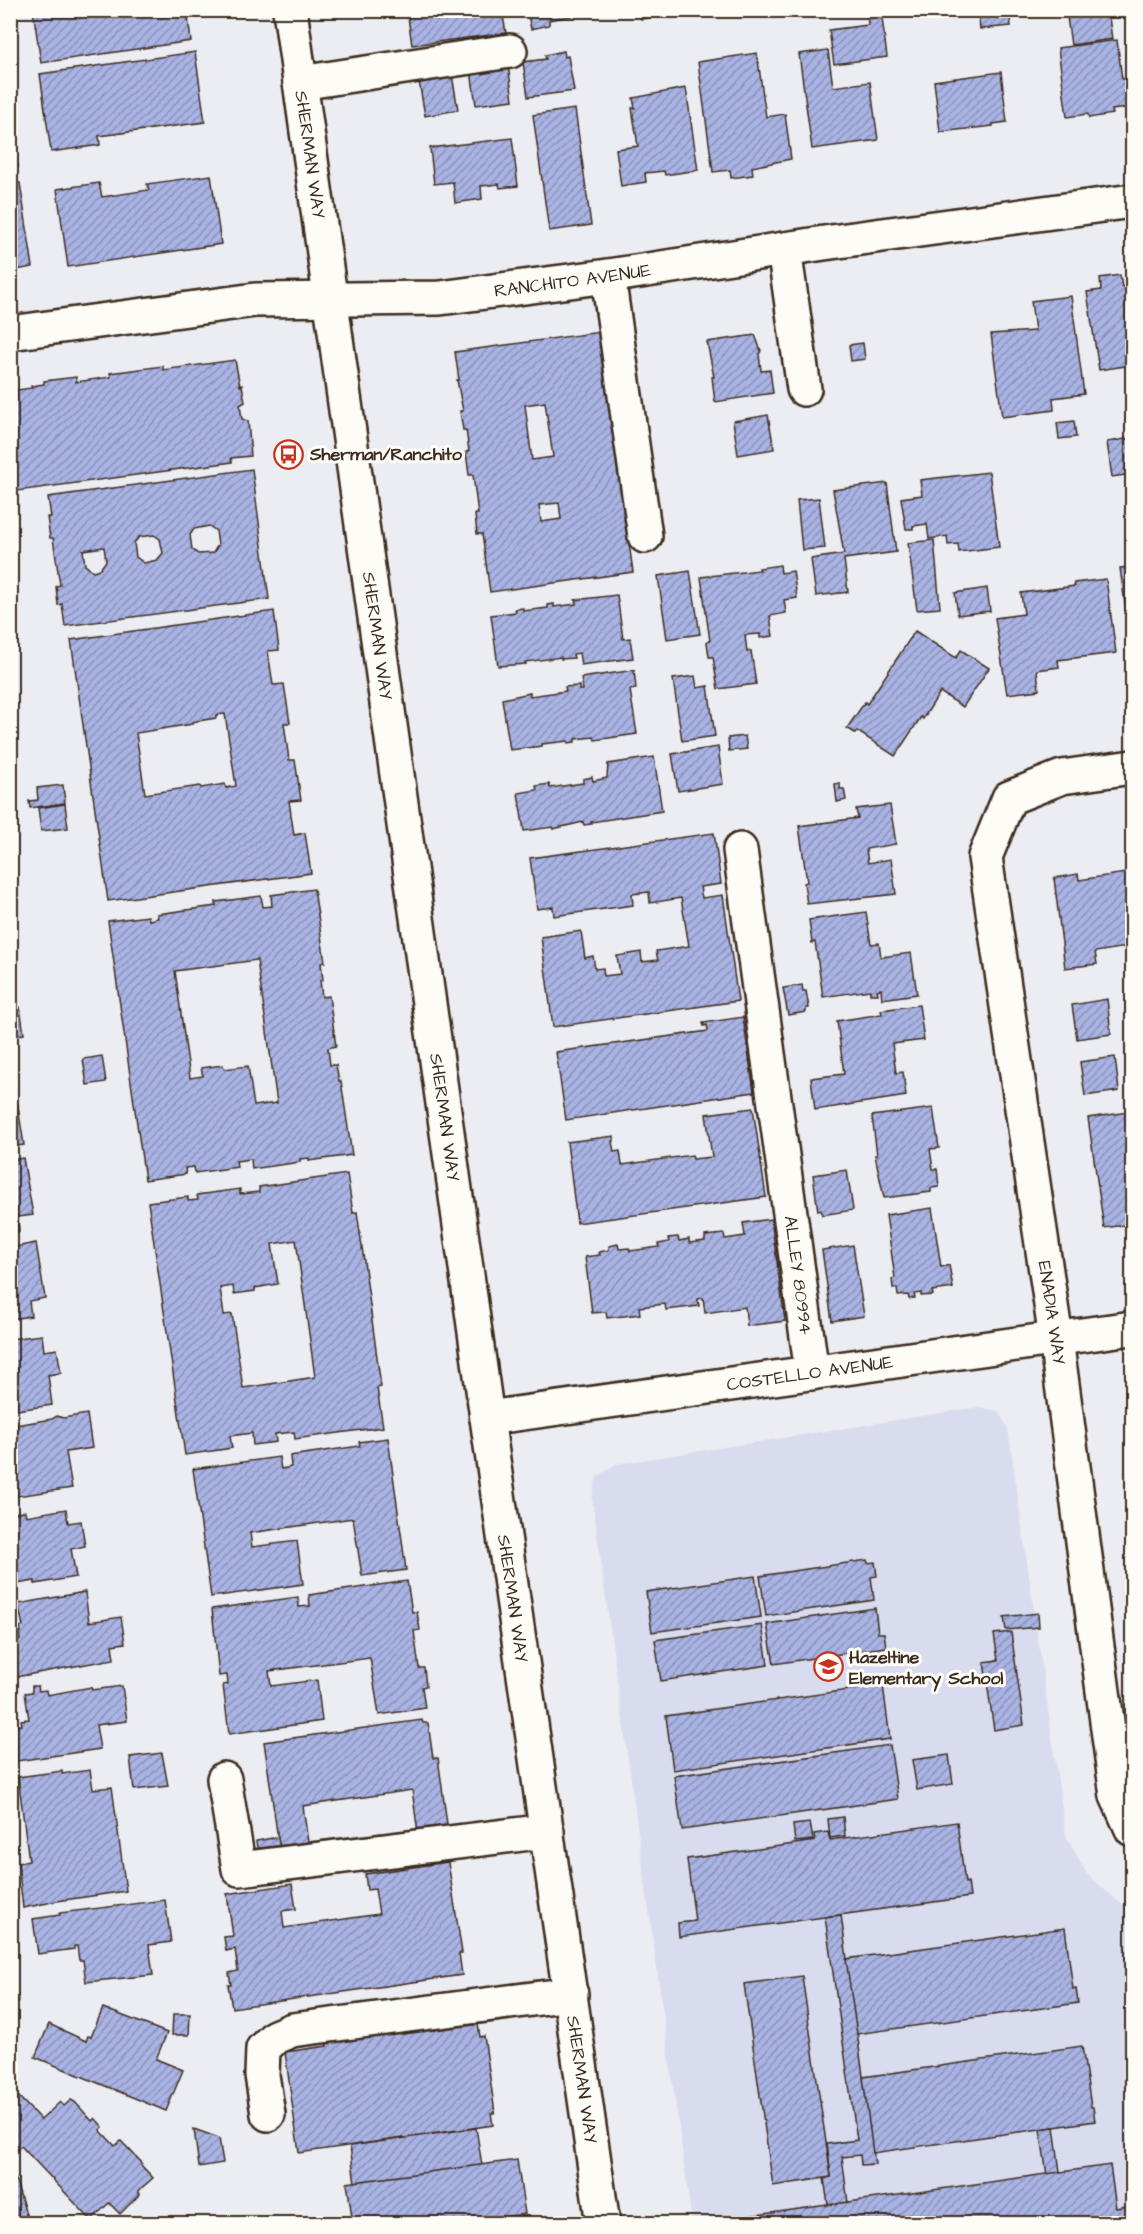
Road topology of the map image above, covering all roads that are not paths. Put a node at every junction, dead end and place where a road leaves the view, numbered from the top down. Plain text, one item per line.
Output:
1 (290, 10) edge
2 (510, 51) dead end
3 (300, 83) junction
4 (1132, 201) edge
5 (784, 249) junction
6 (608, 276) junction
7 (331, 300) junction
8 (10, 333) edge
9 (804, 389) dead end
10 (645, 536) dead end
11 (1132, 767) edge
12 (740, 850) dead end
13 (1132, 1328) edge
14 (1056, 1339) junction
15 (813, 1373) junction
16 (487, 1419) junction
17 (225, 1779) dead end
18 (1132, 1829) edge
19 (547, 1831) junction
20 (571, 1994) junction
21 (268, 2114) dead end
22 (603, 2223) edge

1 - 3 street, SHERMAN WAY
2 - 3 street
3 - 7 street, SHERMAN WAY
4 - 5 street, RANCHITO AVENUE
5 - 6 street, RANCHITO AVENUE
5 - 9 street
6 - 7 street, RANCHITO AVENUE
6 - 10 street
7 - 8 street, RANCHITO AVENUE
7 - 16 street, SHERMAN WAY
11 - 14 street, ENADIA WAY
12 - 15 street, ALLEY 80994
13 - 14 street, COSTELLO AVENUE
14 - 15 street, COSTELLO AVENUE
14 - 18 street, ENADIA WAY
15 - 16 street, COSTELLO AVENUE
16 - 19 street, SHERMAN WAY
17 - 19 street
19 - 20 street, SHERMAN WAY
20 - 21 street
20 - 22 street, SHERMAN WAY

